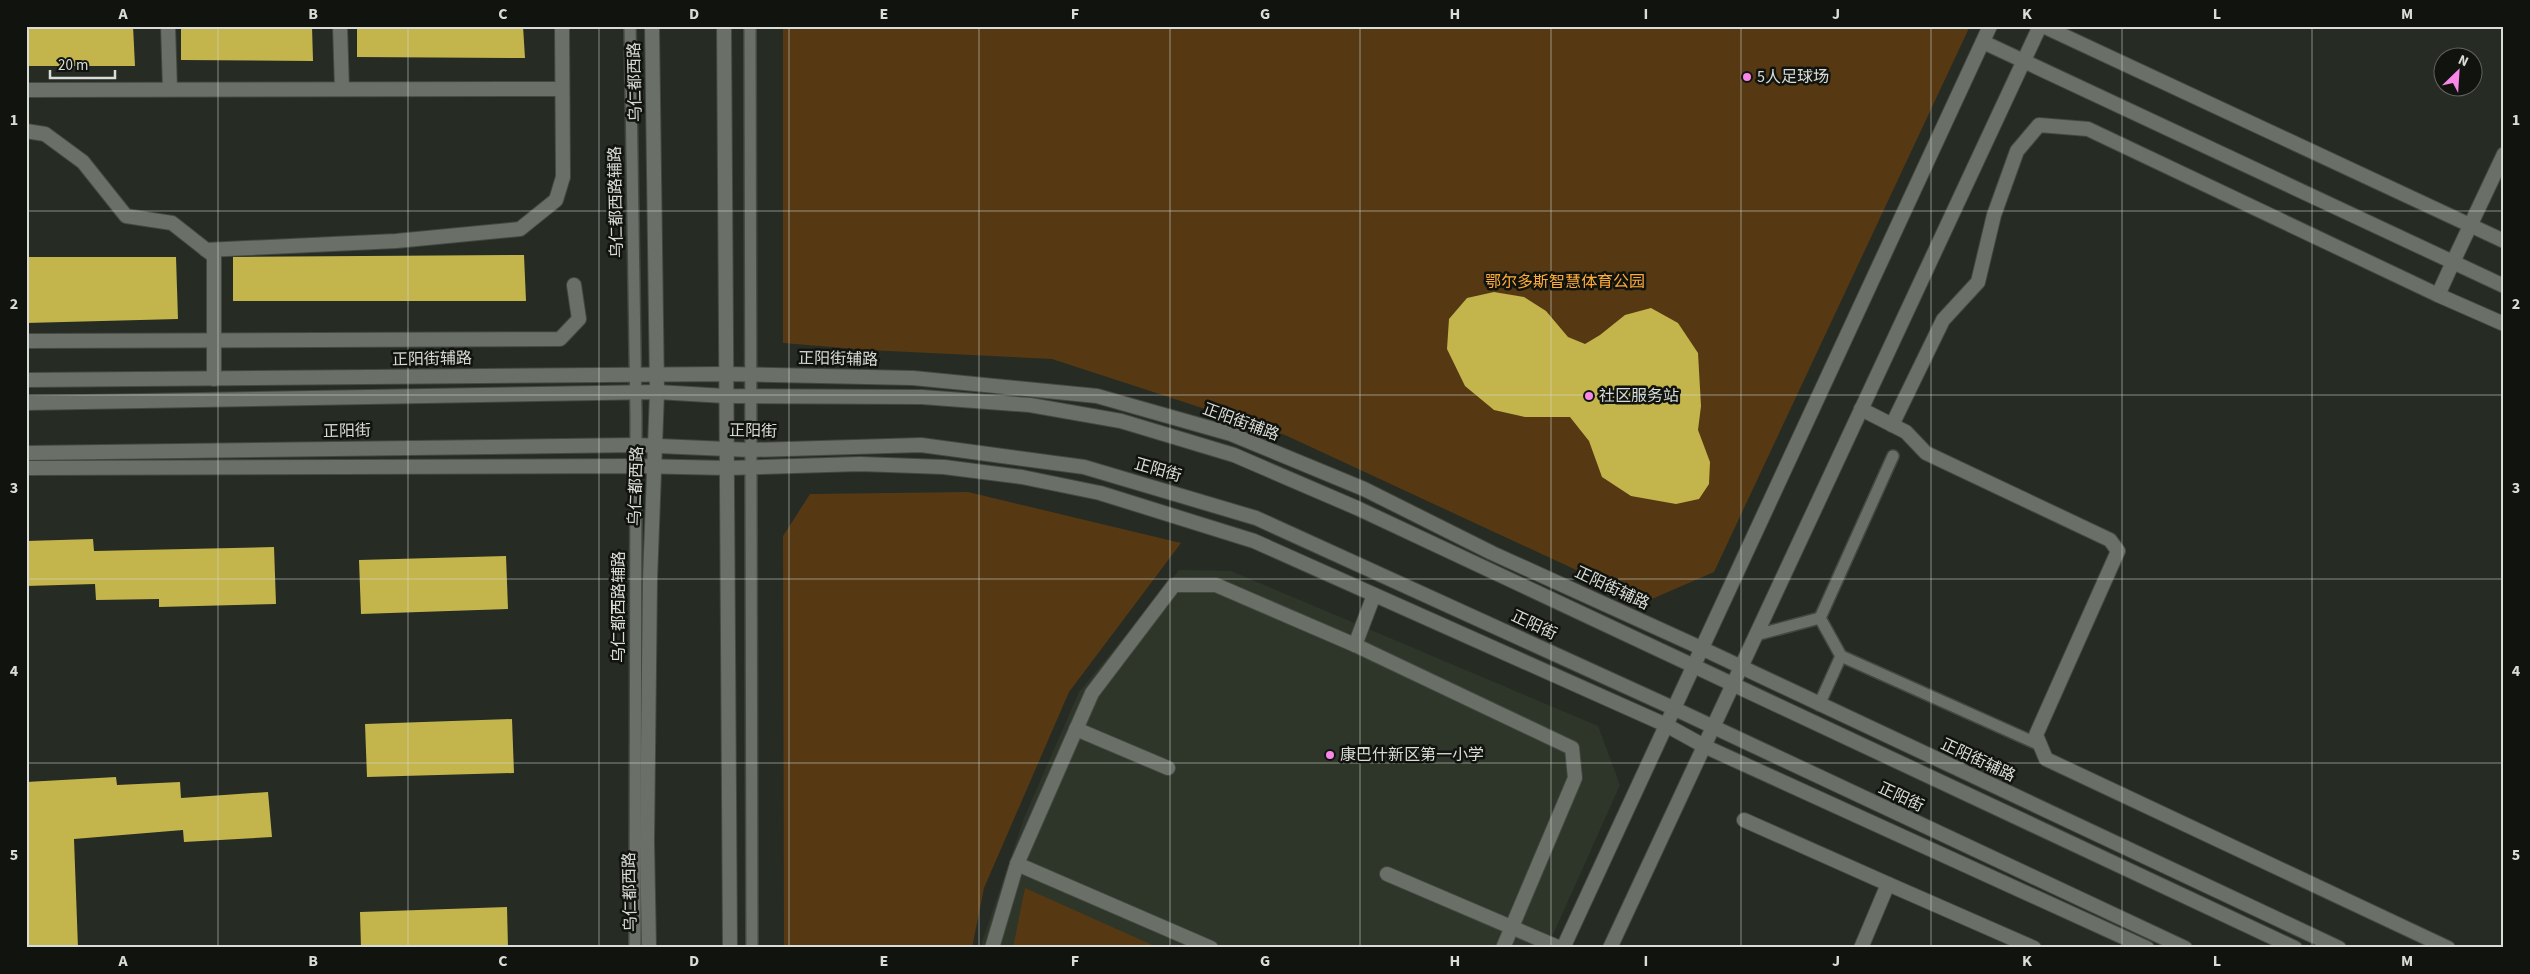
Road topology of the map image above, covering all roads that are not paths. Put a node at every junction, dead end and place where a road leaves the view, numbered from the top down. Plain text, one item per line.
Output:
1 (168, 26) edge
2 (340, 26) edge
3 (562, 26) edge
4 (630, 26) edge
5 (652, 26) edge
6 (724, 26) edge
7 (750, 26) edge
8 (1990, 26) edge
9 (2041, 26) edge
10 (1983, 42) junction
11 (2023, 62) junction
12 (342, 89) junction
13 (562, 89) junction
14 (26, 90) edge
15 (170, 90) junction
16 (26, 132) edge
17 (2504, 154) edge
18 (2470, 226) junction
19 (2504, 242) edge
20 (206, 250) junction
21 (2453, 262) junction
22 (574, 285) dead end
23 (2504, 286) edge
24 (2438, 295) junction
25 (2504, 324) edge
26 (214, 340) junction
27 (26, 341) edge
28 (634, 374) junction
29 (657, 374) junction
30 (725, 374) junction
31 (750, 375) junction
32 (214, 379) junction
33 (26, 380) edge
34 (635, 392) junction
35 (657, 392) junction
36 (750, 395) junction
37 (725, 396) junction
38 (26, 403) edge
39 (1861, 409) junction
40 (1892, 425) junction
41 (636, 445) junction
42 (655, 445) junction
43 (726, 448) junction
44 (750, 450) junction
45 (26, 453) edge
46 (1893, 456) dead end
47 (636, 466) junction
48 (654, 467) junction
49 (750, 467) junction
50 (26, 468) edge
51 (727, 468) junction
52 (1374, 595) junction
53 (1820, 618) junction
54 (1756, 635) junction
55 (1355, 645) junction
56 (1701, 648) junction
57 (1842, 656) junction
58 (1693, 665) junction
59 (1740, 668) junction
60 (1732, 685) junction
61 (1819, 705) junction
62 (1674, 708) junction
63 (1666, 725) junction
64 (1712, 728) junction
65 (1076, 729) junction
66 (2040, 745) junction
67 (1704, 746) junction
68 (1168, 768) dead end
69 (1744, 820) dead end
70 (1017, 864) junction
71 (1387, 874) dead end
72 (1888, 884) junction
73 (1512, 926) junction
74 (635, 948) edge
75 (649, 948) edge
76 (730, 948) edge
77 (752, 948) edge
78 (992, 948) edge
79 (1211, 948) edge
80 (1503, 948) edge
81 (1561, 948) edge
82 (1610, 948) edge
83 (1862, 948) edge
84 (2034, 948) edge
85 (2148, 948) edge
86 (2185, 948) edge
87 (2295, 948) edge
88 (2339, 948) edge
89 (2448, 948) edge

1 - 15 street
2 - 12 street
3 - 13 street
4 - 28 lane, 乌仁都西路辅路
5 - 29 street, 乌仁都西路
6 - 30 street
7 - 31 lane
8 - 10 street
9 - 11 street
9 - 18 street
10 - 11 street
10 - 56 street
11 - 21 street
11 - 39 street
12 - 13 street
12 - 15 street
13 - 20 street
14 - 15 street
16 - 20 street
17 - 18 street
18 - 19 street
18 - 21 street
20 - 26 street
21 - 23 street
21 - 24 street
22 - 26 street
24 - 25 street
24 - 40 street
26 - 27 street
26 - 32 street
28 - 29 street, 正阳街辅路
28 - 32 street, 正阳街辅路
28 - 34 lane, 乌仁都西路辅路
29 - 30 street, 正阳街辅路
29 - 35 street, 乌仁都西路
30 - 31 street, 正阳街辅路
30 - 37 street
31 - 36 lane
31 - 56 street, 正阳街辅路
32 - 33 street, 正阳街辅路
34 - 35 street
34 - 38 street
34 - 41 lane, 乌仁都西路辅路
35 - 37 street
35 - 42 street, 乌仁都西路
36 - 37 street
36 - 44 lane
36 - 58 street
37 - 43 street
39 - 40 street
39 - 54 street
40 - 66 street
41 - 42 street, 正阳街
41 - 45 street, 正阳街
41 - 47 lane, 乌仁都西路辅路
42 - 43 street, 正阳街
42 - 48 street, 乌仁都西路
43 - 44 street, 正阳街
43 - 51 street
44 - 49 lane
44 - 62 street, 正阳街
46 - 53 lane
47 - 48 street
47 - 50 street
47 - 74 lane, 乌仁都西路辅路
48 - 51 street
48 - 75 street, 乌仁都西路
49 - 51 street
49 - 52 street
49 - 77 lane
51 - 76 street
52 - 55 street
52 - 63 street
53 - 54 lane
53 - 57 lane
54 - 59 street
55 - 65 street
55 - 73 street
56 - 58 street
56 - 59 street, 正阳街辅路
57 - 61 lane
57 - 66 lane
58 - 60 street
58 - 62 street
59 - 60 street
59 - 61 street, 正阳街辅路
60 - 64 street
60 - 87 street
61 - 88 street, 正阳街辅路
62 - 63 street
62 - 64 street, 正阳街
63 - 67 street
63 - 81 street
64 - 67 street
64 - 86 street, 正阳街
65 - 68 street
65 - 70 street
66 - 89 street
67 - 82 street
67 - 85 street
69 - 72 street
70 - 78 street
70 - 79 street
71 - 73 street
72 - 83 street
72 - 84 street
73 - 80 street
73 - 81 street

